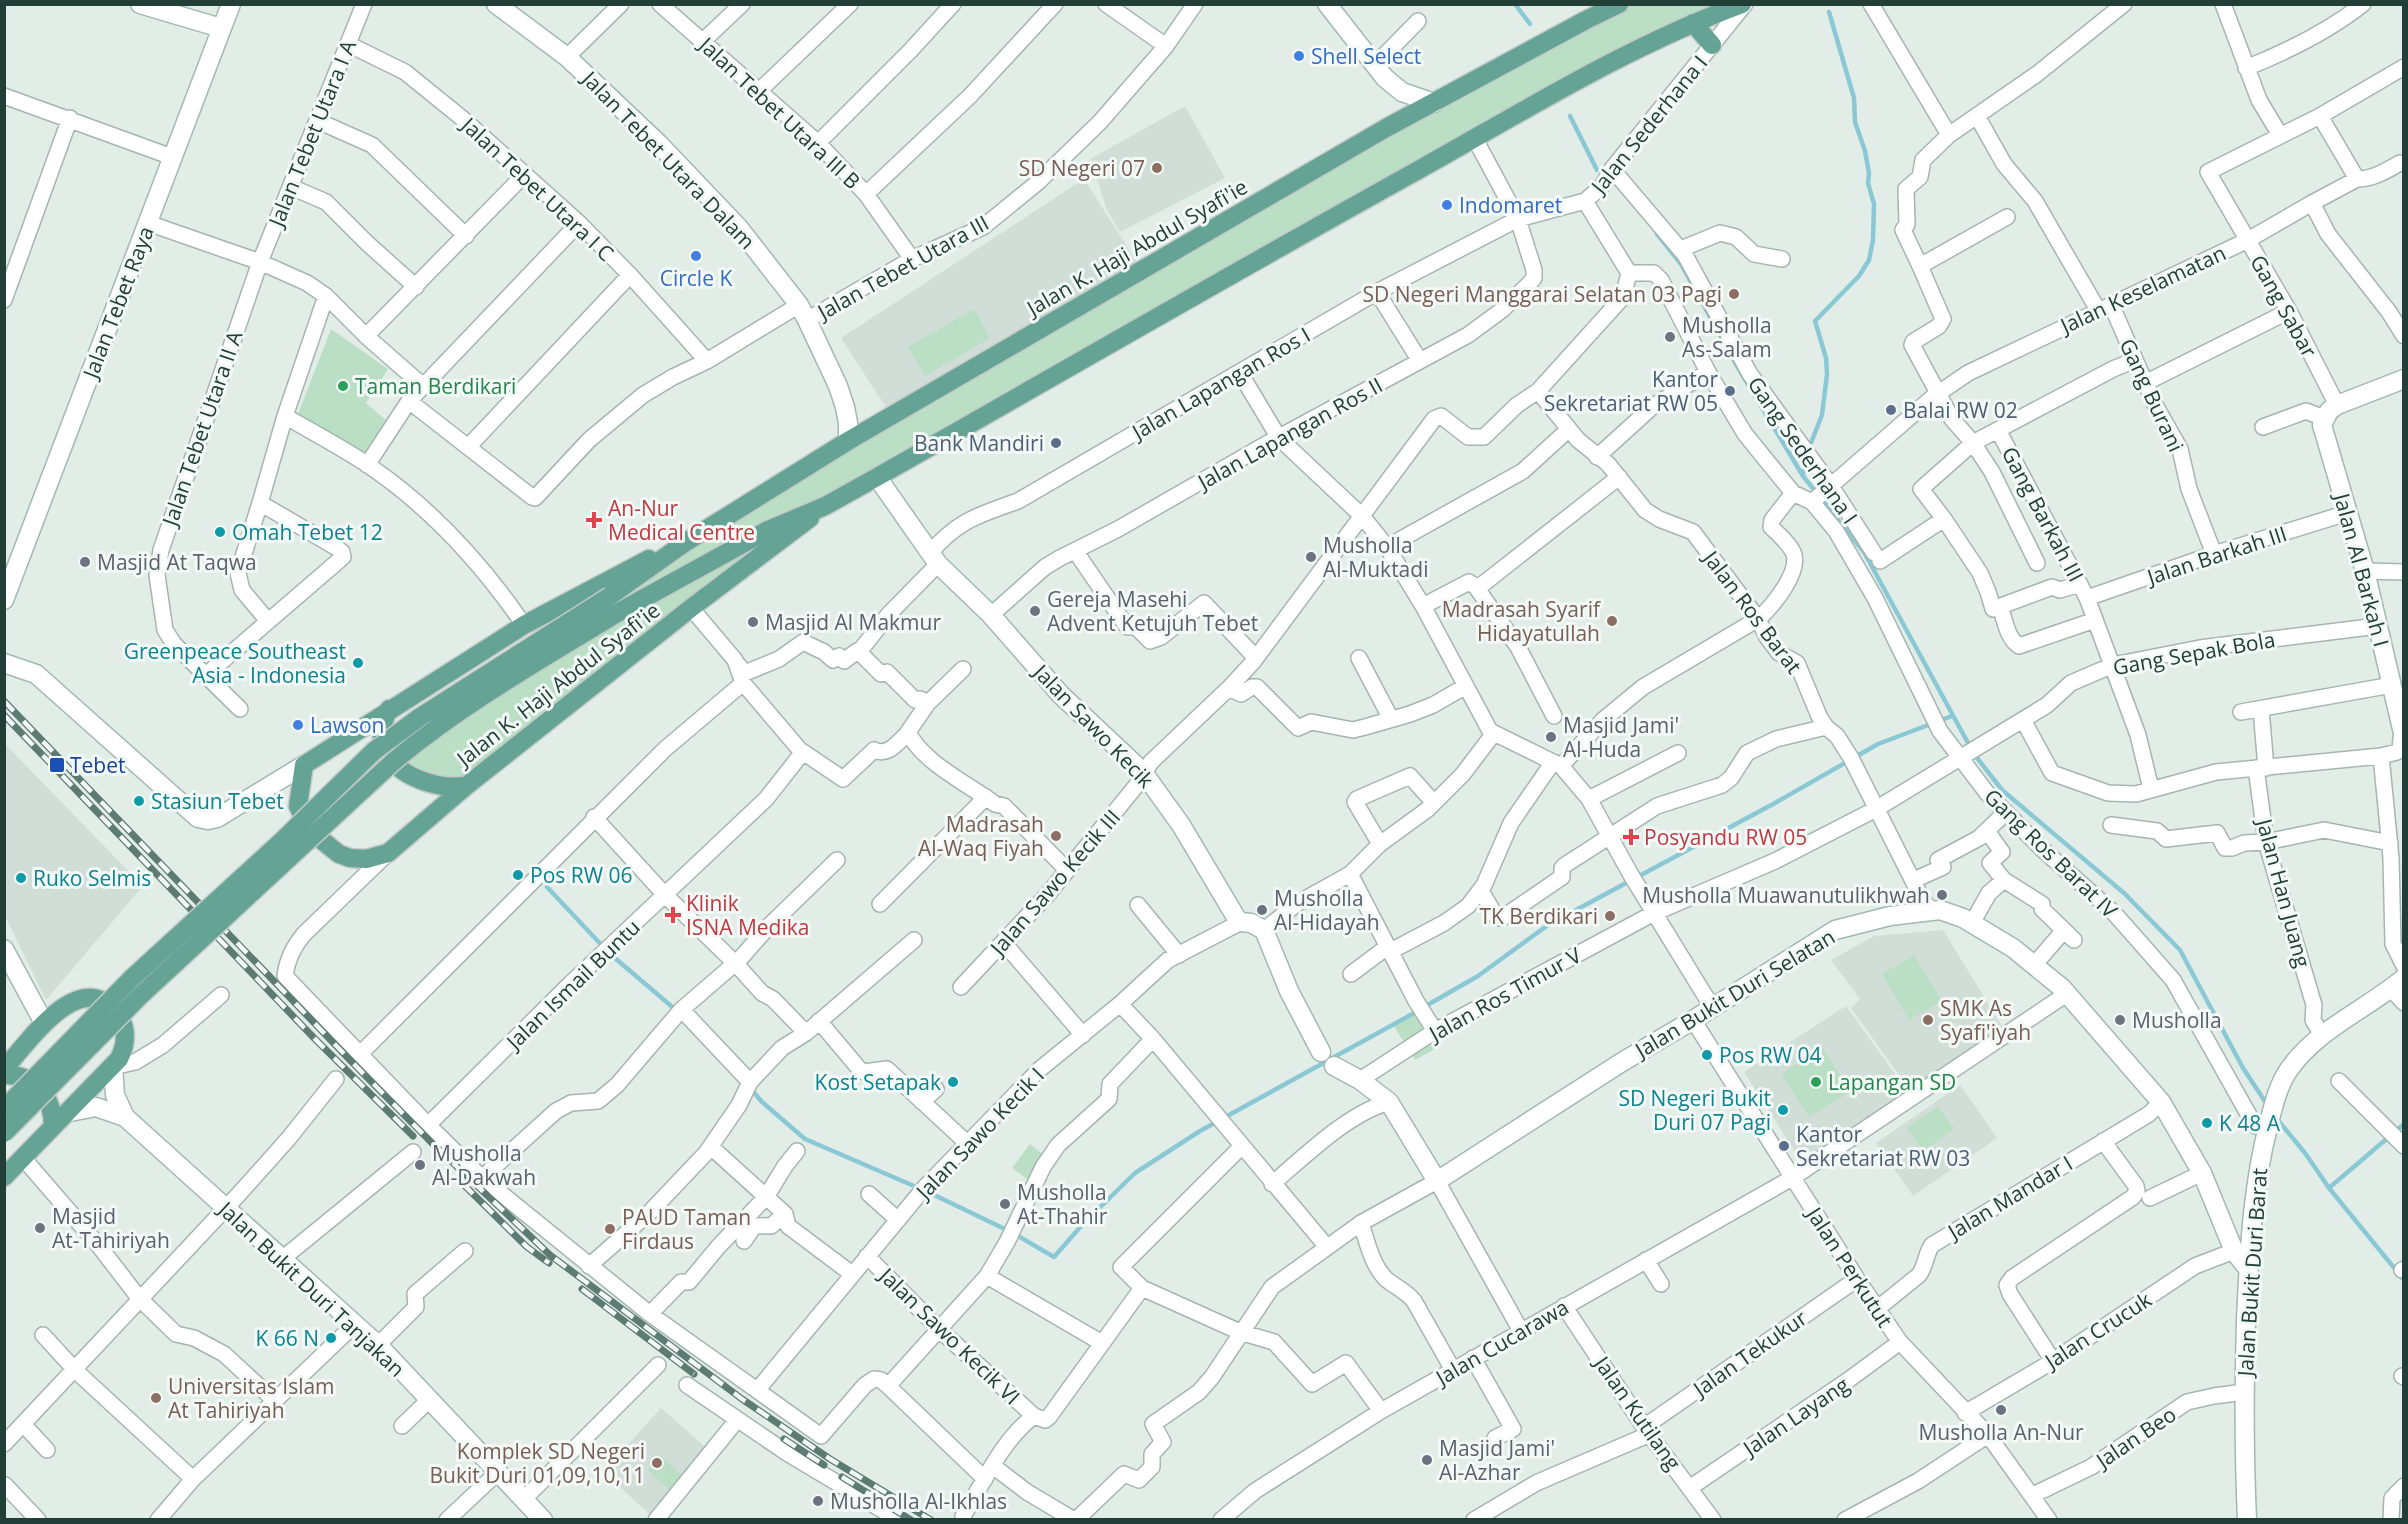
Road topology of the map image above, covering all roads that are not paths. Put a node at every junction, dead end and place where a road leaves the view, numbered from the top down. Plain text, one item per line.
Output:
1 (140, 4) edge
2 (231, 4) edge
3 (364, 4) edge
4 (496, 4) edge
5 (621, 4) edge
6 (660, 4) edge
7 (742, 4) edge
8 (850, 4) edge
9 (953, 4) edge
10 (1055, 4) edge
11 (1106, 4) edge
12 (1195, 4) edge
13 (1327, 4) edge
14 (1619, 4) edge
15 (1744, 4) edge
16 (1872, 4) edge
17 (2124, 4) edge
18 (2223, 4) edge
19 (2363, 4) edge
20 (1418, 21) dead end
21 (1693, 23) junction
22 (221, 28) junction
23 (703, 41) junction
24 (348, 44) junction
25 (1712, 45) junction
26 (1166, 46) junction
27 (567, 57) junction
28 (1375, 65) junction
29 (2403, 67) edge
30 (2246, 68) junction
31 (759, 91) junction
32 (5, 98) edge
33 (1434, 104) junction
34 (1977, 116) junction
35 (2320, 116) junction
36 (70, 118) junction
37 (318, 122) junction
38 (1949, 135) junction
39 (2280, 135) junction
40 (1475, 139) junction
41 (818, 143) junction
42 (172, 157) junction
43 (2402, 162) edge
44 (525, 174) junction
45 (1607, 176) junction
46 (2357, 179) junction
47 (291, 187) junction
48 (866, 194) junction
49 (1585, 201) junction
50 (2312, 203) junction
51 (2007, 217) dead end
52 (1518, 219) junction
53 (579, 223) junction
54 (148, 224) junction
55 (466, 236) junction
56 (2248, 240) junction
57 (1681, 249) junction
58 (912, 259) junction
59 (1782, 259) dead end
60 (260, 262) junction
61 (1920, 266) junction
62 (1629, 273) junction
63 (630, 275) junction
64 (416, 287) junction
65 (1377, 292) junction
66 (326, 296) junction
67 (4, 300) edge
68 (2104, 307) junction
69 (2289, 311) junction
70 (803, 313) junction
71 (366, 336) junction
72 (2403, 336) edge
73 (2135, 360) junction
74 (707, 361) junction
75 (1420, 361) junction
76 (1708, 372) junction
77 (1240, 373) junction
78 (2403, 379) edge
79 (2145, 383) junction
80 (423, 386) junction
81 (1538, 391) junction
82 (1940, 393) junction
83 (409, 401) junction
84 (2330, 411) junction
85 (285, 416) junction
86 (2263, 428) dead end
87 (1569, 429) junction
88 (1998, 430) junction
89 (1279, 438) junction
90 (848, 441) junction
91 (1973, 443) junction
92 (469, 446) junction
93 (1597, 457) junction
94 (368, 465) junction
95 (877, 477) junction
96 (1618, 477) junction
97 (1828, 488) junction
98 (1793, 493) junction
99 (1813, 501) junction
100 (260, 503) junction
101 (825, 506) junction
102 (2348, 513) junction
103 (1362, 516) junction
104 (1944, 519) junction
105 (686, 542) junction
106 (1387, 547) junction
107 (1076, 552) junction
108 (2214, 554) junction
109 (934, 558) junction
110 (2037, 563) dead end
111 (2365, 571) junction
112 (2403, 572) edge
113 (1476, 587) junction
114 (2084, 591) junction
115 (4, 600) edge
116 (1423, 606) junction
117 (2000, 607) junction
118 (691, 608) junction
119 (991, 615) junction
120 (1758, 619) junction
121 (268, 621) junction
122 (2095, 621) junction
123 (524, 625) junction
124 (2378, 626) junction
125 (860, 652) junction
126 (1256, 658) junction
127 (1359, 658) dead end
128 (735, 660) junction
129 (4, 663) edge
130 (2113, 665) junction
131 (963, 669) dead end
132 (206, 675) junction
133 (743, 683) junction
134 (2392, 685) junction
135 (1466, 686) junction
136 (1230, 688) junction
137 (928, 703) junction
138 (240, 709) dead end
139 (389, 709) junction
140 (2261, 709) junction
141 (2241, 712) dead end
142 (1554, 716) dead end
143 (1391, 719) junction
144 (2023, 720) junction
145 (1826, 727) junction
146 (2403, 729) edge
147 (908, 733) junction
148 (1494, 733) junction
149 (803, 752) junction
150 (1678, 753) dead end
151 (1967, 755) junction
152 (2381, 756) junction
153 (1557, 764) junction
154 (304, 765) junction
155 (2261, 768) junction
156 (1143, 772) junction
157 (466, 786) junction
158 (2151, 789) junction
159 (986, 797) junction
160 (1588, 799) junction
161 (1434, 803) junction
162 (1876, 809) junction
163 (2006, 812) junction
164 (594, 818) junction
165 (2111, 825) dead end
166 (1987, 831) junction
167 (1609, 836) junction
168 (2266, 842) junction
169 (2390, 843) junction
170 (1380, 844) junction
171 (388, 853) junction
172 (837, 860) dead end
173 (1067, 870) junction
174 (1350, 874) junction
175 (1914, 880) junction
176 (2004, 880) junction
177 (1481, 891) junction
178 (665, 895) junction
179 (880, 904) dead end
180 (1138, 905) dead end
181 (1932, 910) junction
182 (1654, 913) junction
183 (1241, 922) junction
184 (1972, 923) junction
185 (1264, 930) junction
186 (914, 940) dead end
187 (1004, 943) junction
188 (4, 949) edge
189 (1388, 950) junction
190 (1179, 955) junction
191 (736, 964) junction
192 (2034, 965) junction
193 (2403, 966) edge
194 (1351, 974) dead end
195 (2397, 984) edge
196 (961, 987) dead end
197 (2068, 993) junction
198 (221, 995) dead end
199 (2403, 1003) edge
200 (1120, 1004) junction
201 (1712, 1007) junction
202 (680, 1012) junction
203 (1693, 1020) junction
204 (819, 1021) junction
205 (44, 1023) junction
206 (1435, 1031) junction
207 (806, 1033) junction
208 (1083, 1035) junction
209 (2322, 1035) junction
210 (1153, 1039) junction
211 (1321, 1052) joint
212 (360, 1054) junction
213 (1335, 1066) joint
214 (113, 1067) junction
215 (4, 1069) edge
216 (4, 1075) edge
217 (336, 1079) dead end
218 (1360, 1080) junction
219 (2339, 1081) dead end
220 (748, 1087) junction
221 (936, 1089) dead end
222 (922, 1102) junction
223 (1389, 1102) junction
224 (2161, 1102) junction
225 (4, 1109) edge
226 (70, 1112) junction
227 (124, 1118) junction
228 (428, 1125) junction
229 (53, 1127) junction
230 (2268, 1129) junction
231 (4, 1132) edge
232 (2396, 1138) edge
233 (2103, 1141) junction
234 (967, 1143) junction
235 (1242, 1146) junction
236 (711, 1147) junction
237 (797, 1151) dead end
238 (413, 1152) dead end
239 (24, 1159) junction
240 (2202, 1173) junction
241 (4, 1177) edge
242 (482, 1178) junction
243 (1792, 1178) junction
244 (1437, 1181) junction
245 (1272, 1184) junction
246 (869, 1194) dead end
247 (766, 1197) junction
248 (2150, 1198) dead end
249 (225, 1209) junction
250 (784, 1214) junction
251 (898, 1220) junction
252 (1361, 1223) junction
253 (744, 1241) dead end
254 (1327, 1248) junction
255 (465, 1251) dead end
256 (2234, 1251) junction
257 (867, 1256) junction
258 (282, 1259) junction
259 (1646, 1260) junction
260 (589, 1266) junction
261 (2248, 1269) junction
262 (852, 1274) junction
263 (987, 1276) junction
264 (1857, 1279) junction
265 (1661, 1284) dead end
266 (1142, 1288) junction
267 (139, 1299) junction
268 (1565, 1308) junction
269 (1877, 1309) junction
270 (650, 1314) junction
271 (355, 1324) junction
272 (940, 1330) junction
273 (1521, 1331) junction
274 (1240, 1332) junction
275 (43, 1335) dead end
276 (1900, 1342) junction
277 (1102, 1343) junction
278 (378, 1345) junction
279 (1473, 1358) junction
280 (2053, 1360) junction
281 (658, 1365) dead end
282 (1453, 1370) junction
283 (76, 1371) junction
284 (687, 1385) dead end
285 (888, 1386) junction
286 (759, 1388) dead end
287 (2244, 1392) junction
288 (274, 1400) junction
289 (429, 1400) junction
290 (1381, 1411) junction
291 (1965, 1413) junction
292 (1034, 1416) junction
293 (737, 1420) junction
294 (24, 1425) junction
295 (402, 1426) dead end
296 (1647, 1431) junction
297 (1988, 1435) junction
298 (1495, 1438) dead end
299 (4, 1444) edge
300 (47, 1450) dead end
301 (497, 1473) junction
302 (989, 1473) junction
303 (193, 1479) junction
304 (5, 1485) edge
305 (2403, 1486) edge
306 (1691, 1487) junction
307 (2033, 1495) junction
308 (524, 1499) junction
309 (877, 1515) edge
310 (963, 1516) dead end
311 (38, 1520) edge
312 (158, 1520) edge
313 (447, 1520) edge
314 (543, 1520) edge
315 (656, 1520) edge
316 (899, 1520) edge
317 (1075, 1520) edge
318 (1221, 1520) edge
319 (1474, 1520) edge
320 (1713, 1520) edge
321 (1845, 1520) edge
322 (2049, 1520) edge
323 (2247, 1520) edge
324 (2391, 1520) edge

1 - 22 street
2 - 22 street, Jalan Tebet Raya
3 - 24 street, Jalan Tebet Utara I A
4 - 27 street, Jalan Tebet Utara Dalam
5 - 27 street
6 - 23 street, Jalan Tebet Utara III B
7 - 23 street
8 - 31 street
9 - 41 street
10 - 48 street
11 - 26 street
12 - 26 street, Jalan Tebet Utara III
13 - 28 street
14 - 33 main road, Jalan K. Haji Abdul Syafi'ie
15 - 21 main road, Jalan K. Haji Abdul Syafi'ie
15 - 25 street, Jalan Sederhana I
16 - 38 street
17 - 34 street
18 - 30 street
19 - 30 street
20 - 28 street
21 - 25 main road
21 - 40 main road, Jalan K. Haji Abdul Syafi'ie
22 - 42 street, Jalan Tebet Raya
23 - 31 street, Jalan Tebet Utara III B
24 - 37 street, Jalan Tebet Utara I A
24 - 44 street, Jalan Tebet Utara I C
25 - 45 street, Jalan Sederhana I
26 - 58 street, Jalan Tebet Utara III
27 - 70 street, Jalan Tebet Utara Dalam
28 - 33 street
29 - 35 street, Jalan Keselamatan
30 - 39 street
31 - 41 street, Jalan Tebet Utara III B
32 - 36 street
33 - 90 main road, Jalan K. Haji Abdul Syafi'ie
34 - 38 street
34 - 68 street, Gang Burani
35 - 39 street, Jalan Keselamatan
35 - 46 street
36 - 42 street
36 - 67 street
37 - 47 street, Jalan Tebet Utara I A
37 - 55 street
38 - 61 street
39 - 56 street, Jalan Keselamatan
40 - 52 street
40 - 95 main road, Jalan K. Haji Abdul Syafi'ie
41 - 48 street, Jalan Tebet Utara III B
42 - 54 street, Jalan Tebet Raya
43 - 46 street, Gang Sabar
44 - 53 street, Jalan Tebet Utara I C
44 - 55 street
45 - 49 street, Jalan Sederhana I
45 - 57 street, Gang Sederhana I
46 - 50 street, Gang Sabar
47 - 60 street, Jalan Tebet Utara I A
47 - 64 street
48 - 58 street, Jalan Tebet Utara III B
49 - 52 street, Jalan Sederhana I
49 - 62 street
50 - 56 street, Gang Sabar
50 - 72 street
51 - 61 street
52 - 65 street, Jalan Lapangan Ros I
52 - 75 street, Jalan Lapangan Ros II
53 - 63 street, Jalan Tebet Utara I C
53 - 80 street
54 - 60 street
54 - 115 street, Jalan Tebet Raya
55 - 64 street
56 - 68 street, Jalan Keselamatan
56 - 69 street, Gang Sabar
57 - 59 street
57 - 97 street, Gang Sederhana I
58 - 70 street, Jalan Tebet Utara III
60 - 66 street
60 - 132 street, Jalan Tebet Utara II A
61 - 82 street
62 - 76 street
62 - 81 street
63 - 74 street, Jalan Tebet Utara I C
63 - 92 street
64 - 71 street
65 - 75 street
65 - 77 street, Jalan Lapangan Ros I
66 - 71 street
66 - 85 street
68 - 73 street, Gang Burani
68 - 82 street, Jalan Keselamatan
69 - 79 street
69 - 84 street, Gang Sabar
70 - 74 street, Jalan Tebet Utara III
70 - 90 street, Jalan Tebet Utara Dalam
71 - 80 street
73 - 79 street, Gang Burani
73 - 88 street
74 - 92 street, Jalan Tebet Utara III
75 - 89 street, Jalan Lapangan Ros II
76 - 93 street
76 - 98 street
77 - 89 street
77 - 109 street, Jalan Lapangan Ros I
78 - 84 street
79 - 108 street, Gang Burani
80 - 83 street
81 - 87 street, Jalan Ros Barat
81 - 103 street, Jalan Sawo Kecik III
82 - 91 street
82 - 97 street, Jalan Keselamatan
83 - 92 street
83 - 94 street
84 - 86 street
84 - 102 street, Jalan Al Barkah I
85 - 94 street
85 - 100 street
87 - 93 street, Jalan Ros Barat
87 - 106 street
88 - 91 street
88 - 114 street, Gang Barkah III
89 - 103 street
89 - 107 street, Jalan Lapangan Ros II
90 - 105 main road, Jalan K. Haji Abdul Syafi'ie
91 - 104 street
91 - 110 street
93 - 96 street, Jalan Ros Barat
94 - 123 street
95 - 101 main road, Jalan K. Haji Abdul Syafi'ie
95 - 109 street, Jalan Sawo Kecik
96 - 113 street
96 - 120 street, Jalan Ros Barat
97 - 99 street, Jalan Keselamatan
97 - 104 street, Gang Sederhana I
98 - 99 street
98 - 120 street
99 - 151 street, Gang Ros Barat IV
100 - 121 street
100 - 121 street
101 - 118 main road, Jalan K. Haji Abdul Syafi'ie
101 - 231 main road, Jalan K. Haji Abdul Syafi'ie, bridge
102 - 108 street, Jalan Barkah III
102 - 111 street, Jalan Al Barkah I
103 - 106 street
103 - 126 street, Jalan Sawo Kecik III
104 - 117 street
105 - 123 main road, Jalan K. Haji Abdul Syafi'ie
105 - 225 main road, Jalan K. Haji Abdul Syafi'ie, bridge
106 - 116 street
107 - 119 street, Jalan Lapangan Ros II
107 - 126 street
108 - 114 street, Jalan Barkah III
109 - 119 street, Jalan Sawo Kecik
109 - 125 street, Jalan Lapangan Ros I
111 - 112 street
111 - 124 street, Jalan Al Barkah I
113 - 116 street
113 - 142 street
114 - 117 street, Jalan Barkah III
114 - 122 street, Gang Barkah III
116 - 135 street
117 - 122 street
118 - 128 street
118 - 157 main road, Jalan K. Haji Abdul Syafi'ie
119 - 156 street, Jalan Sawo Kecik
120 - 145 street, Jalan Ros Barat
120 - 153 street
121 - 132 street
122 - 130 street, Gang Barkah III
123 - 139 main road, Jalan K. Haji Abdul Syafi'ie
124 - 130 street, Gang Sepak Bola
124 - 134 street, Jalan Al Barkah I
125 - 128 street
125 - 137 street
126 - 136 street, Jalan Sawo Kecik III
127 - 143 street
128 - 133 street
129 - 154 street, Jalan K. Haji Abdul Syafi'ie
130 - 144 street, Gang Sepak Bola
130 - 158 street, Gang Barkah III
131 - 137 street
132 - 138 street, Jalan Tebet Utara II A
133 - 149 street
133 - 164 street
134 - 140 street
134 - 146 street, Jalan Al Barkah I
135 - 143 street
135 - 148 street
136 - 143 street
136 - 156 street, Jalan Sawo Kecik III
137 - 147 street
139 - 154 main road, Jalan K. Haji Abdul Syafi'ie
139 - 157 main road
140 - 141 street
140 - 155 street, Jalan Han Juang
144 - 151 street, Gang Sepak Bola
144 - 158 street
145 - 162 street, Jalan Ros Barat
145 - 167 street
146 - 152 street
147 - 149 street
147 - 159 street
148 - 153 street
148 - 161 street
149 - 178 street, Jalan Ismail Buntu
150 - 160 street
151 - 162 street, Gang Sepak Bola
151 - 163 street, Gang Ros Barat IV
152 - 155 street
152 - 169 street
153 - 160 street
153 - 177 street
154 - 171 main road, Jalan K. Haji Abdul Syafi'ie
155 - 158 street
155 - 168 street, Jalan Han Juang
156 - 173 street, Jalan Sawo Kecik III
156 - 183 street, Jalan Sawo Kecik
157 - 171 main road, Jalan K. Haji Abdul Syafi'ie
159 - 173 street
159 - 179 street
160 - 167 street
161 - 170 street
161 - 170 street
162 - 175 street, Jalan Ros Barat
162 - 182 street, Jalan Ros Timur V
163 - 166 street
163 - 230 street, Gang Ros Barat IV
164 - 178 street
164 - 212 street
165 - 168 street
166 - 175 street
166 - 176 street
167 - 177 street
167 - 182 street
168 - 169 street
168 - 209 street, Jalan Han Juang
169 - 193 street
170 - 174 street
171 - 212 street
172 - 191 street
173 - 187 street, Jalan Sawo Kecik III
174 - 185 street
174 - 189 street
175 - 181 street, Jalan Ros Barat
176 - 184 street
176 - 192 street
177 - 189 street
178 - 191 street
178 - 228 street, Jalan Ismail Buntu
180 - 190 street
181 - 184 street, Jalan Bukit Duri Selatan
181 - 201 street, Jalan Bukit Duri Selatan
182 - 201 street
182 - 206 street, Jalan Ros Timur V
183 - 185 street
183 - 190 street, Jalan Sawo Kecik I
184 - 192 street, Jalan Bukit Duri Selatan
185 - 211 street
186 - 204 street
187 - 196 street, Jalan Sawo Kecik III
187 - 208 street
188 - 205 street
189 - 194 street
189 - 206 street
190 - 200 street, Jalan Sawo Kecik I
191 - 202 street
191 - 207 street
192 - 197 street, Jalan Bukit Duri Selatan
195 - 199 street
195 - 209 street, Jalan Bukit Duri Barat
197 - 224 street, Jalan Bukit Duri Selatan
197 - 243 street, Jalan Cucarawa
198 - 214 street
200 - 208 street, Jalan Sawo Kecik I
200 - 210 street
201 - 203 street, Jalan Bukit Duri Selatan
202 - 220 street
202 - 242 street
203 - 243 street, Jalan Perkutut
203 - 244 street, Jalan Bukit Duri Selatan
204 - 207 street
204 - 222 street
205 - 214 main road
205 - 215 main road
206 - 218 street, Jalan Ros Timur V
207 - 220 street
208 - 234 street, Jalan Sawo Kecik I
209 - 230 street, Jalan Bukit Duri Barat
210 - 235 street
210 - 263 street
211 - 213 street
212 - 228 street
213 - 218 street
214 - 226 main road
214 - 227 street, Jalan Bukit Duri Tanjakan
216 - 229 main road
217 - 249 street
218 - 223 street
219 - 232 street
220 - 236 street
221 - 222 street
222 - 234 street
223 - 244 street
223 - 245 street
224 - 233 street, Jalan Mandar I
224 - 240 street, Jalan Bukit Duri Selatan
226 - 227 street, Jalan Bukit Duri Tanjakan
226 - 229 main road
227 - 249 street, Jalan Bukit Duri Tanjakan
228 - 242 street
229 - 239 main road
230 - 261 street, Jalan Bukit Duri Barat
233 - 269 street, Jalan Mandar I
233 - 280 street
234 - 251 street, Jalan Sawo Kecik I
235 - 245 street
235 - 266 street
236 - 247 street
236 - 260 street
237 - 247 street
238 - 258 street
239 - 241 main road
239 - 267 street
240 - 248 street
240 - 256 street, Jalan Bukit Duri Selatan
242 - 260 street
243 - 259 street, Jalan Cucarawa
243 - 264 street, Jalan Perkutut
244 - 252 street, Jalan Bukit Duri Selatan
244 - 273 street
245 - 254 street
246 - 251 street
247 - 250 street
247 - 270 street
249 - 258 street, Jalan Bukit Duri Tanjakan
249 - 267 street
250 - 253 street
250 - 262 street
251 - 257 street, Jalan Sawo Kecik I
252 - 254 street, Jalan Bukit Duri Selatan
252 - 282 street
254 - 274 street, Jalan Bukit Duri Selatan
255 - 278 street
256 - 261 street, Jalan Bukit Duri Selatan
256 - 280 street, Jalan Crucuk
257 - 262 street, Jalan Sawo Kecik I
257 - 272 street, Jalan Sawo Kecik VI
258 - 271 street, Jalan Bukit Duri Tanjakan
259 - 265 street
259 - 268 street, Jalan Cucarawa
260 - 270 street
261 - 287 street, Jalan Bukit Duri Barat
262 - 286 street, Jalan Sawo Kecik I
263 - 272 street
263 - 277 street
264 - 269 street, Jalan Perkutut
264 - 296 street, Jalan Tekukur
266 - 274 street
266 - 277 street
267 - 283 street
267 - 288 street
268 - 273 street, Jalan Cucarawa
268 - 296 street, Jalan Kutilang
269 - 276 street, Jalan Perkutut
270 - 285 street
271 - 278 street, Jalan Bukit Duri Tanjakan
271 - 288 street
272 - 285 street
272 - 292 street, Jalan Sawo Kecik VI
273 - 279 street, Jalan Cucarawa
274 - 290 street
274 - 317 street, Jalan Bukit Duri Selatan
275 - 283 street
276 - 291 street, Jalan Perkutut
276 - 306 street, Jalan Layang
277 - 292 street
278 - 289 street, Jalan Bukit Duri Tanjakan
279 - 282 street, Jalan Cucarawa
279 - 298 street
280 - 291 street, Jalan Crucuk
281 - 308 street
282 - 290 street, Jalan Cucarawa
283 - 294 street
283 - 303 street
284 - 293 street
285 - 302 street
287 - 307 street, Jalan Beo
287 - 323 street, Jalan Bukit Duri Barat
288 - 303 street
289 - 295 street
289 - 301 street, Jalan Bukit Duri Tanjakan
290 - 318 street, Jalan Cucarawa
291 - 297 street, Jalan Perkutut
292 - 302 street
293 - 309 street
293 - 315 street
294 - 299 street
294 - 300 street
296 - 306 street, Jalan Kutilang
296 - 319 street, Jalan Tekukur
297 - 307 street, Jalan Perkutut
297 - 321 street
301 - 308 street, Jalan Bukit Duri Tanjakan
301 - 313 street
302 - 310 street
302 - 317 street
303 - 312 street
304 - 311 street
305 - 324 street
306 - 320 street, Jalan Kutilang
307 - 322 street, Jalan Perkutut
308 - 314 street, Jalan Bukit Duri Tanjakan
309 - 316 street

